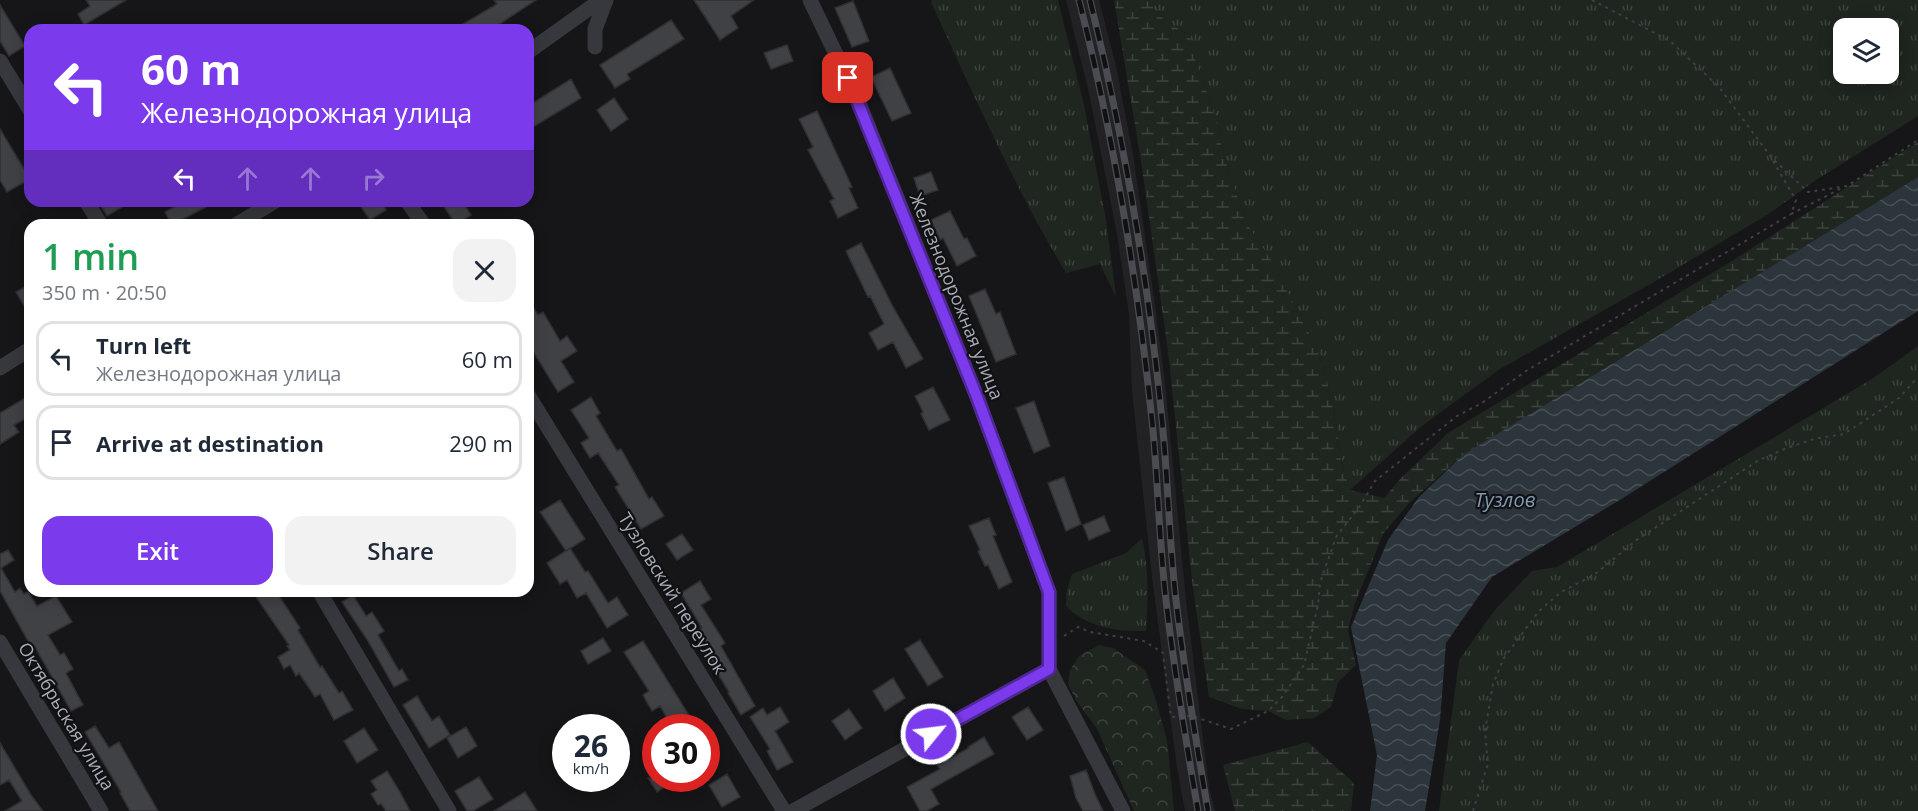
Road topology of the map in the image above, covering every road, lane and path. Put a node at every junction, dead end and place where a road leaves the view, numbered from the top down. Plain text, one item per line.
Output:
1 (601, 0) edge
2 (606, 0) edge
3 (810, 0) edge
4 (1592, 0) edge
5 (595, 47) dead end
6 (534, 48) edge
7 (0, 61) edge
8 (24, 100) edge
9 (1918, 140) edge
10 (1771, 157) junction
11 (1847, 186) junction
12 (265, 207) edge
13 (1791, 214) junction
14 (246, 219) edge
15 (24, 354) edge
16 (0, 368) edge
17 (1918, 377) edge
18 (534, 405) edge
19 (323, 597) edge
20 (0, 642) edge
21 (1049, 642) junction
22 (1049, 669) junction
23 (101, 811) edge
24 (449, 811) edge
25 (784, 811) edge
26 (793, 811) edge
27 (1123, 811) edge
28 (1473, 811) edge

1 - 6 street
2 - 5 street
3 - 21 street, Железнодорожная улица
4 - 10 path
7 - 8 street
9 - 11 path
10 - 11 path
10 - 13 path
11 - 13 path
12 - 14 street
13 - 21 path
15 - 16 street
17 - 28 path
18 - 25 street, Тузловский переулок
19 - 24 street
20 - 23 street, Октябрьская улица
21 - 22 street, Железнодорожная улица
22 - 26 street
22 - 27 street, Железнодорожная улица

